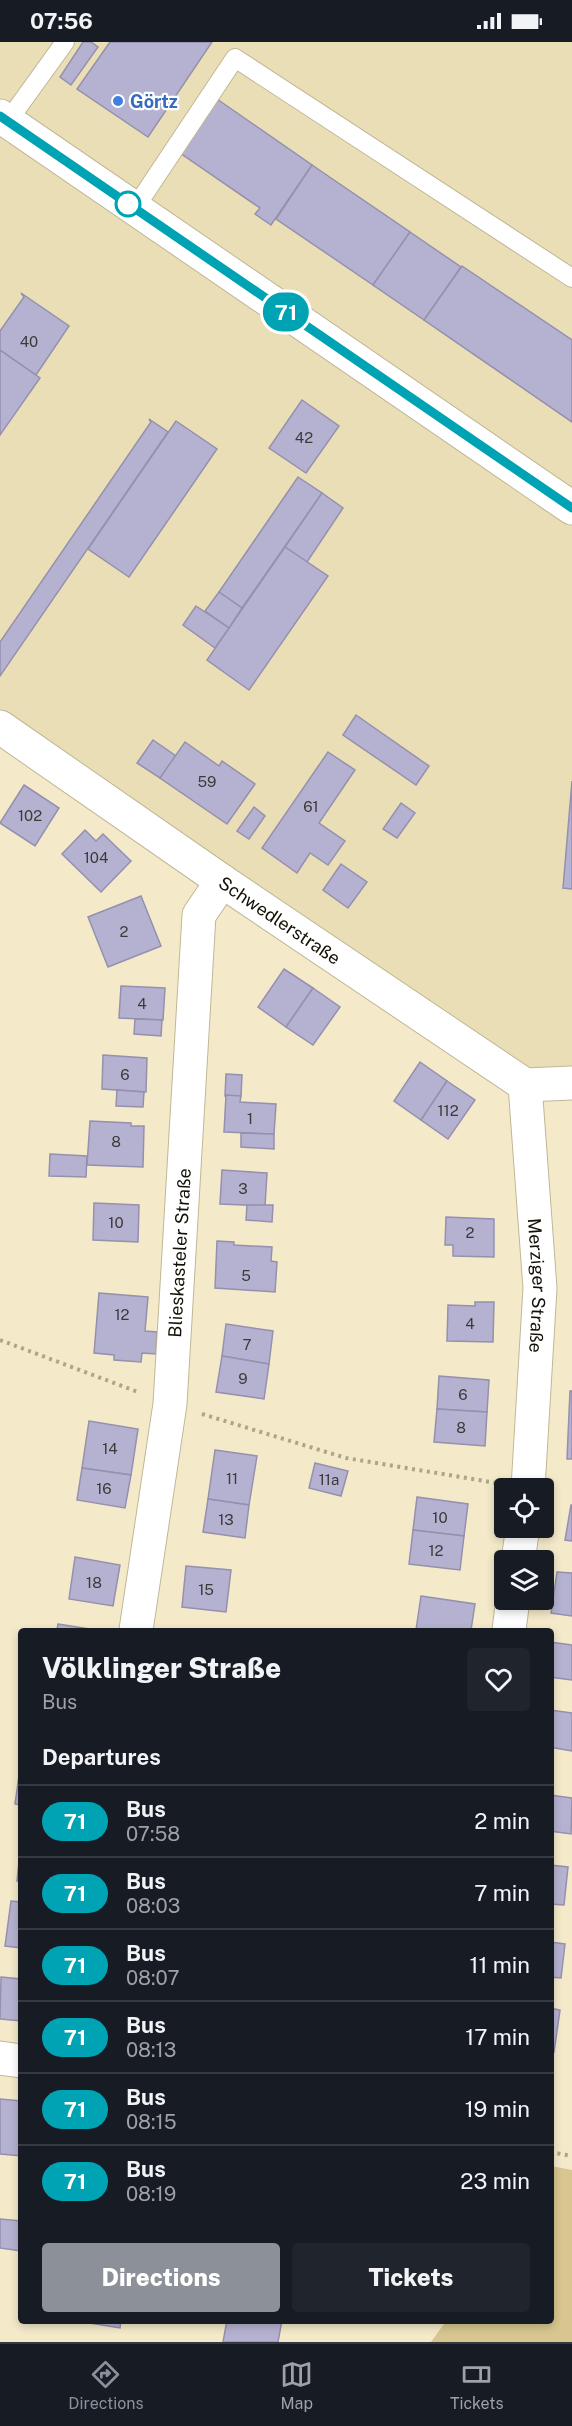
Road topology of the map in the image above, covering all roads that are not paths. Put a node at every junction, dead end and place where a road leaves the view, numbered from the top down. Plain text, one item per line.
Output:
1 (65, 42) edge
2 (4, 119) edge
3 (135, 208) junction
4 (572, 278) edge
5 (572, 508) edge
6 (0, 727) edge
7 (222, 881) junction
8 (572, 1083) edge
9 (525, 1085) junction
10 (516, 1478) edge
11 (512, 1610) edge
12 (136, 1628) edge
13 (509, 1628) edge
14 (0, 2058) edge
15 (18, 2061) edge

1 - 2 lane
2 - 3 street
3 - 4 lane
3 - 5 street
6 - 7 street, Schwedlerstraße
7 - 9 street, Schwedlerstraße
7 - 12 street, Blieskasteler Straße
8 - 9 street
9 - 10 street, Merziger Straße
11 - 13 street
14 - 15 street

